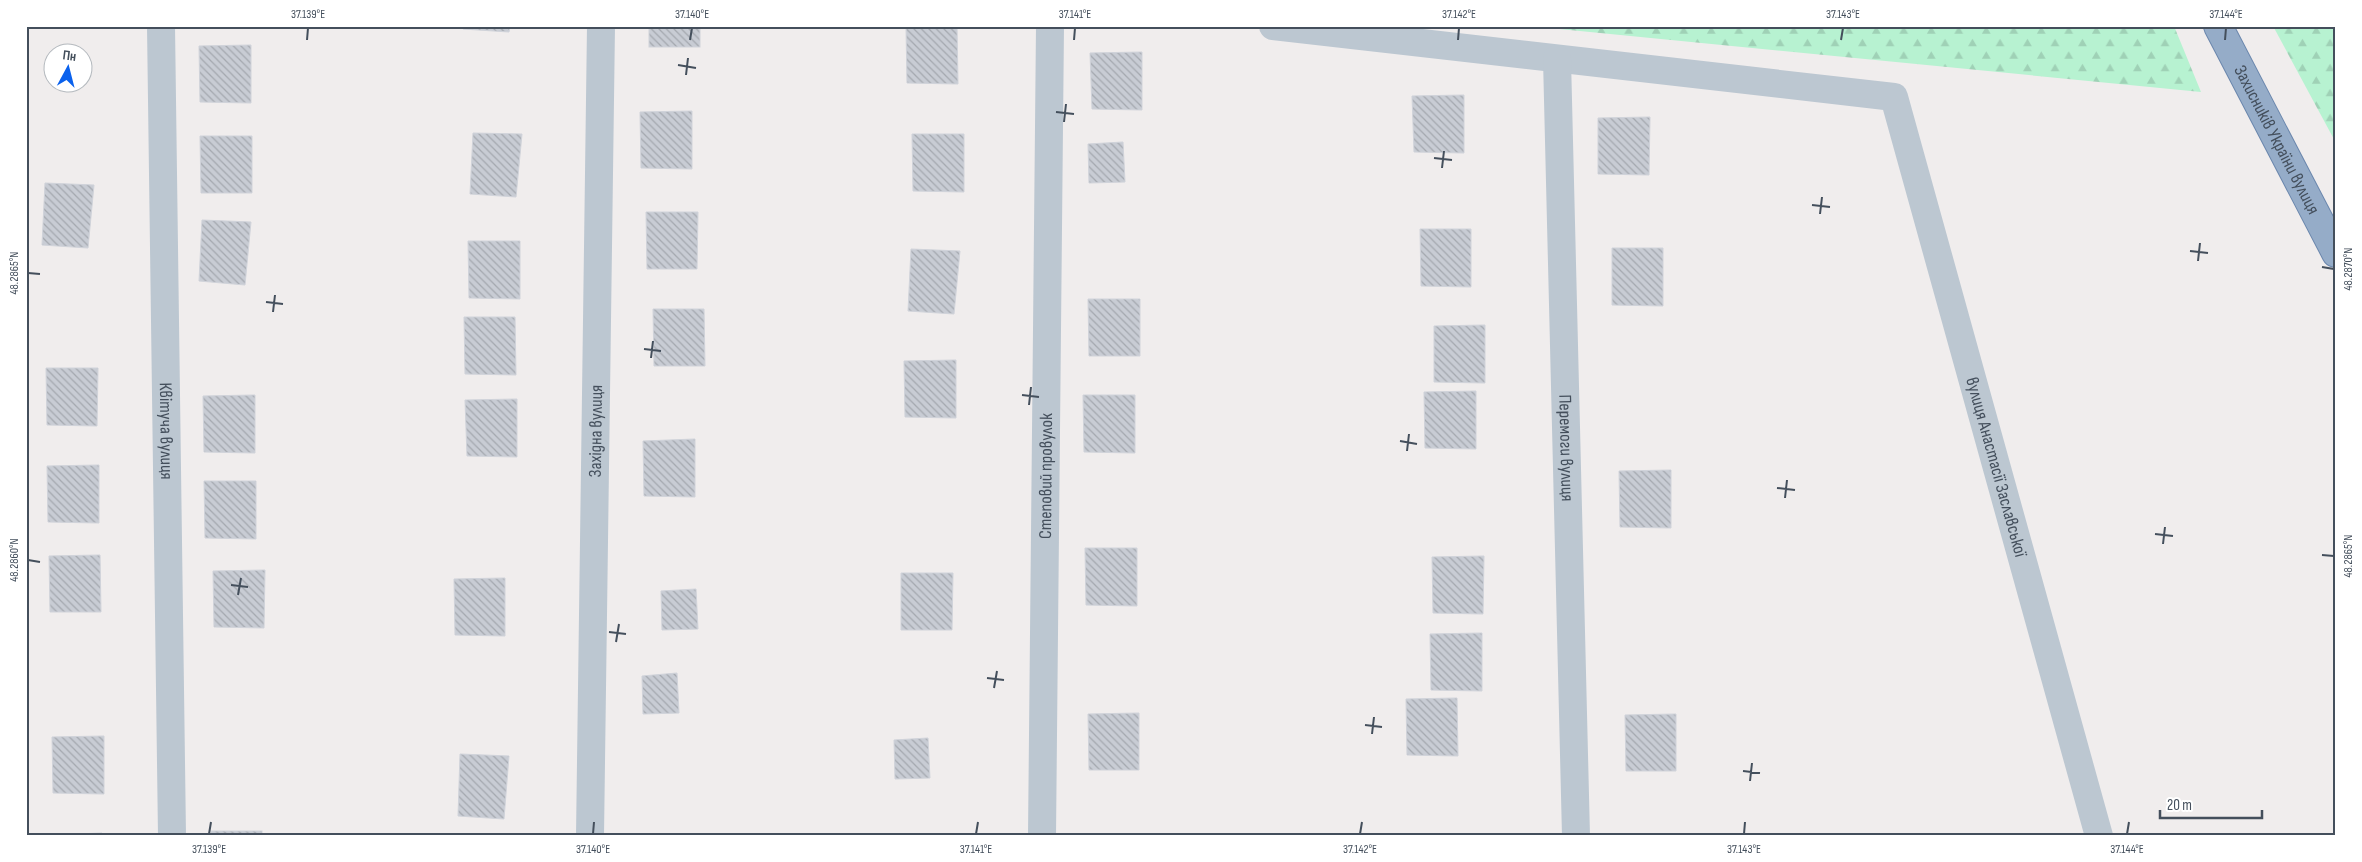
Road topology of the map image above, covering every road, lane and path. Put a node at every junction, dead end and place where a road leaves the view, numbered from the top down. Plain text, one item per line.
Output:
1 (161, 26) edge
2 (601, 26) edge
3 (1050, 26) edge
4 (1273, 26) edge
5 (2218, 26) edge
6 (1557, 59) junction
7 (2336, 253) edge
8 (172, 836) edge
9 (590, 836) edge
10 (1042, 836) edge
11 (1576, 836) edge
12 (2099, 836) edge

1 - 8 street, Квітуча вулиця
2 - 9 street, Західна вулиця
3 - 10 street, Степовий провулок
4 - 6 street
5 - 7 highway, Захисників України вулиця
6 - 11 street, Перемоги вулиця
6 - 12 street, вулиця Анастасії Заславської

